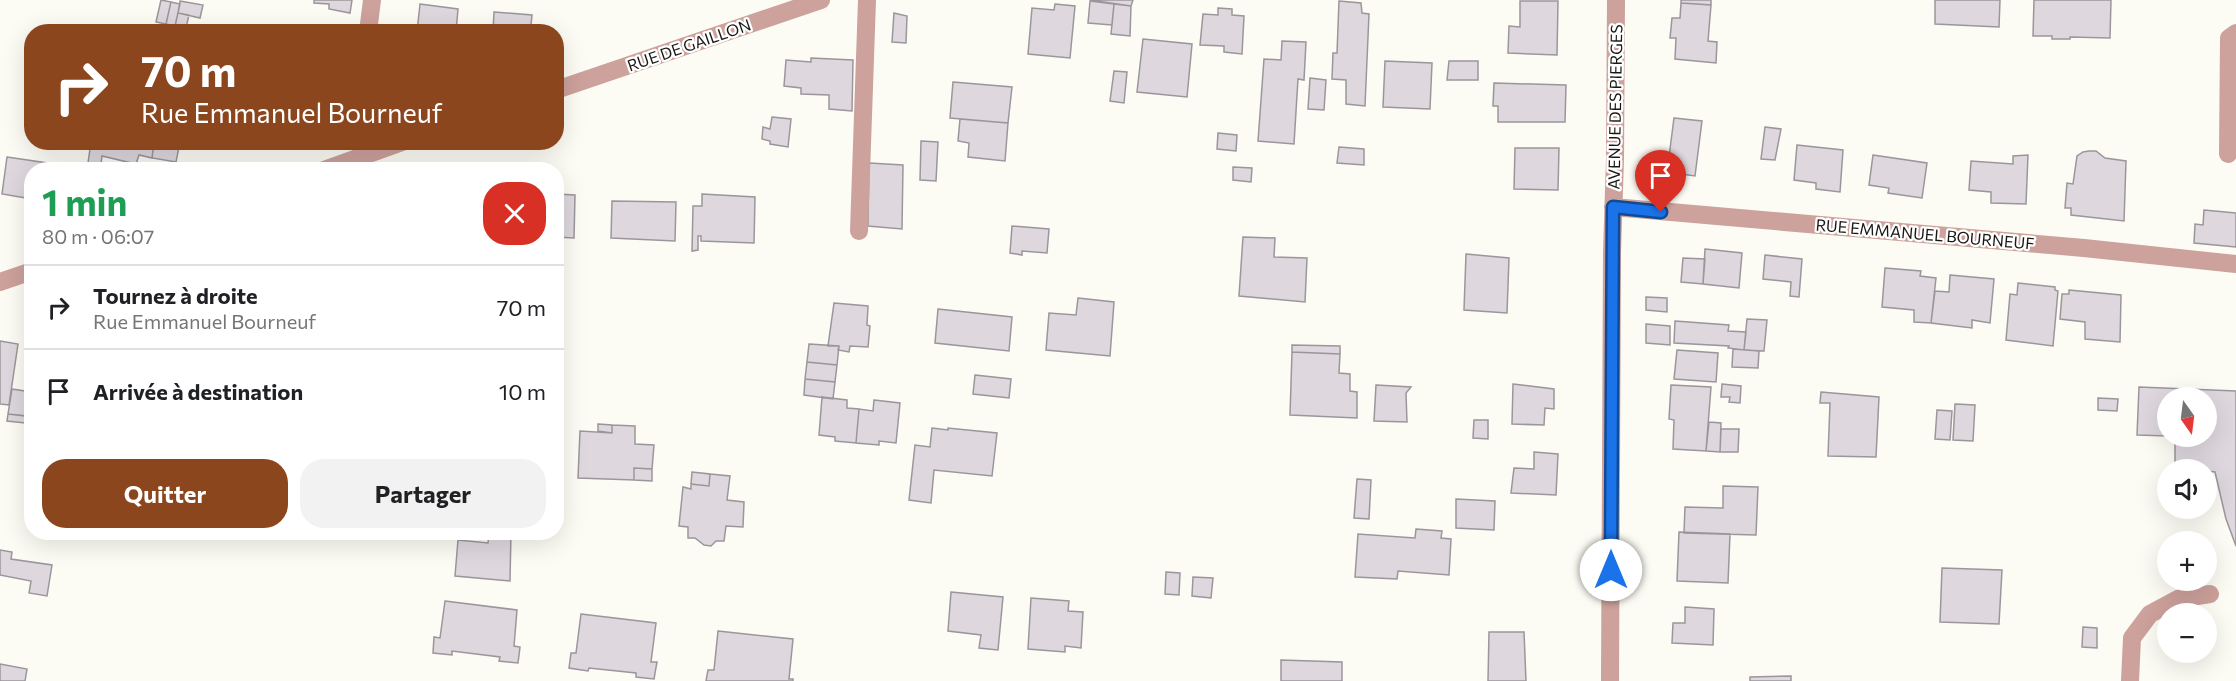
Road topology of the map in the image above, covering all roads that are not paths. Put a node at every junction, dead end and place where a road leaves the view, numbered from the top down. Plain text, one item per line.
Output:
1 (372, 0) edge
2 (821, 0) edge
3 (867, 0) edge
4 (1616, 0) edge
5 (369, 24) edge
6 (2236, 33) edge
7 (564, 87) edge
8 (353, 151) edge
9 (2228, 154) dead end
10 (336, 162) edge
11 (1613, 207) junction
12 (859, 231) dead end
13 (2236, 264) edge
14 (24, 274) edge
15 (0, 282) edge
16 (2210, 594) dead end
17 (1610, 681) edge
18 (2130, 681) edge

1 - 5 street
2 - 7 street, RUE DE GAILLON
3 - 12 street
4 - 11 street, AVENUE DES PIERGES
6 - 9 street
8 - 10 street
11 - 13 street, RUE EMMANUEL BOURNEUF
11 - 17 street, AVENUE DES PIERGES
14 - 15 street
16 - 18 street

